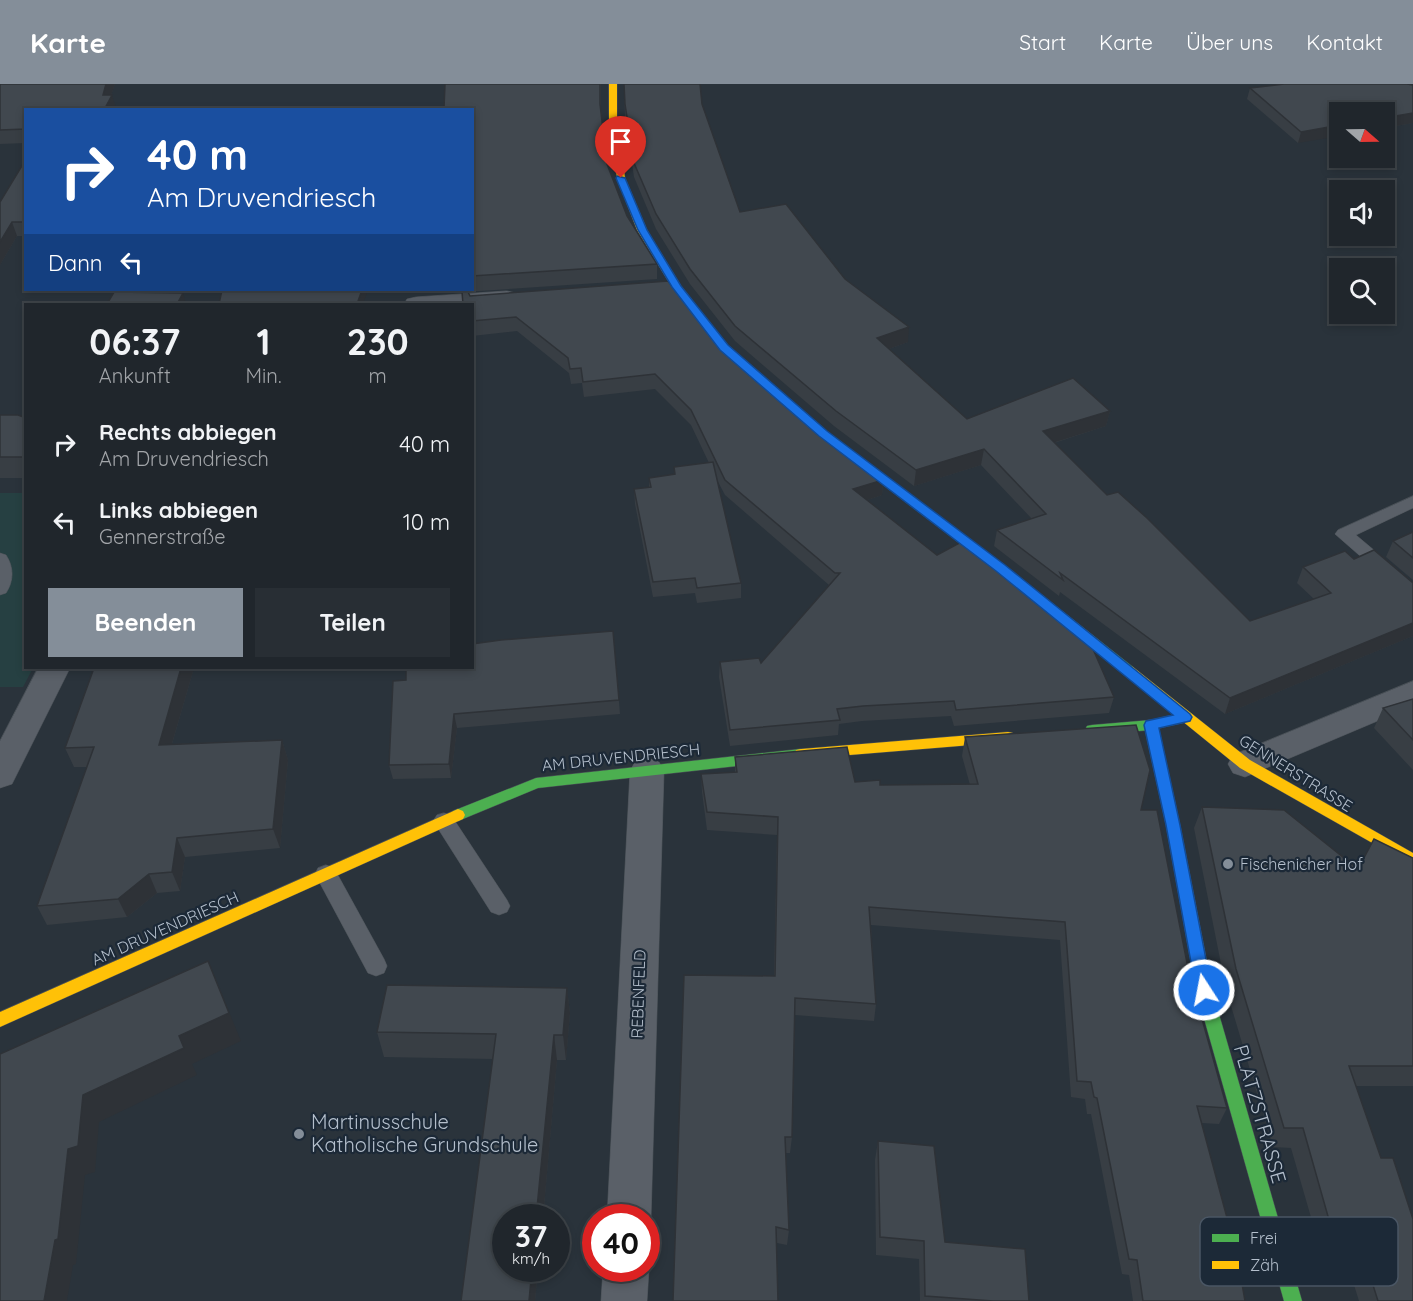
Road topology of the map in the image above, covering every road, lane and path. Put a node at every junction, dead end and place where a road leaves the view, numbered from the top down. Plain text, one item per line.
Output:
1 (613, 84) edge
2 (528, 296) edge
3 (430, 303) edge
4 (1413, 501) edge
5 (0, 559) edge
6 (0, 589) edge
7 (1413, 593) edge
8 (53, 669) edge
9 (1413, 693) edge
10 (1185, 717) junction
11 (1151, 725) junction
12 (1080, 731) edge
13 (1020, 736) edge
14 (1245, 764) junction
15 (2, 769) edge
16 (647, 771) junction
17 (444, 821) junction
18 (1413, 860) edge
19 (326, 874) junction
20 (499, 906) dead end
21 (376, 966) dead end
22 (0, 1020) edge
23 (630, 1204) edge
24 (1269, 1217) edge
25 (625, 1282) edge
26 (1289, 1286) edge
27 (624, 1301) edge
28 (1293, 1301) edge

1 - 10 street, GENNERSTRASSE
2 - 3 street
4 - 7 lane
5 - 6 lane
8 - 15 street
9 - 14 street
10 - 11 street
10 - 14 street, GENNERSTRASSE
11 - 12 street
11 - 24 street, PLATZSTRASSE
13 - 16 street, AM DRUVENDRIESCH
14 - 18 street, GENNERSTRASSE
16 - 17 street, AM DRUVENDRIESCH
16 - 23 street, REBENFELD
17 - 19 street, AM DRUVENDRIESCH
17 - 20 lane
19 - 21 lane
19 - 22 street, AM DRUVENDRIESCH
25 - 27 street
26 - 28 street, PLATZSTRASSE

